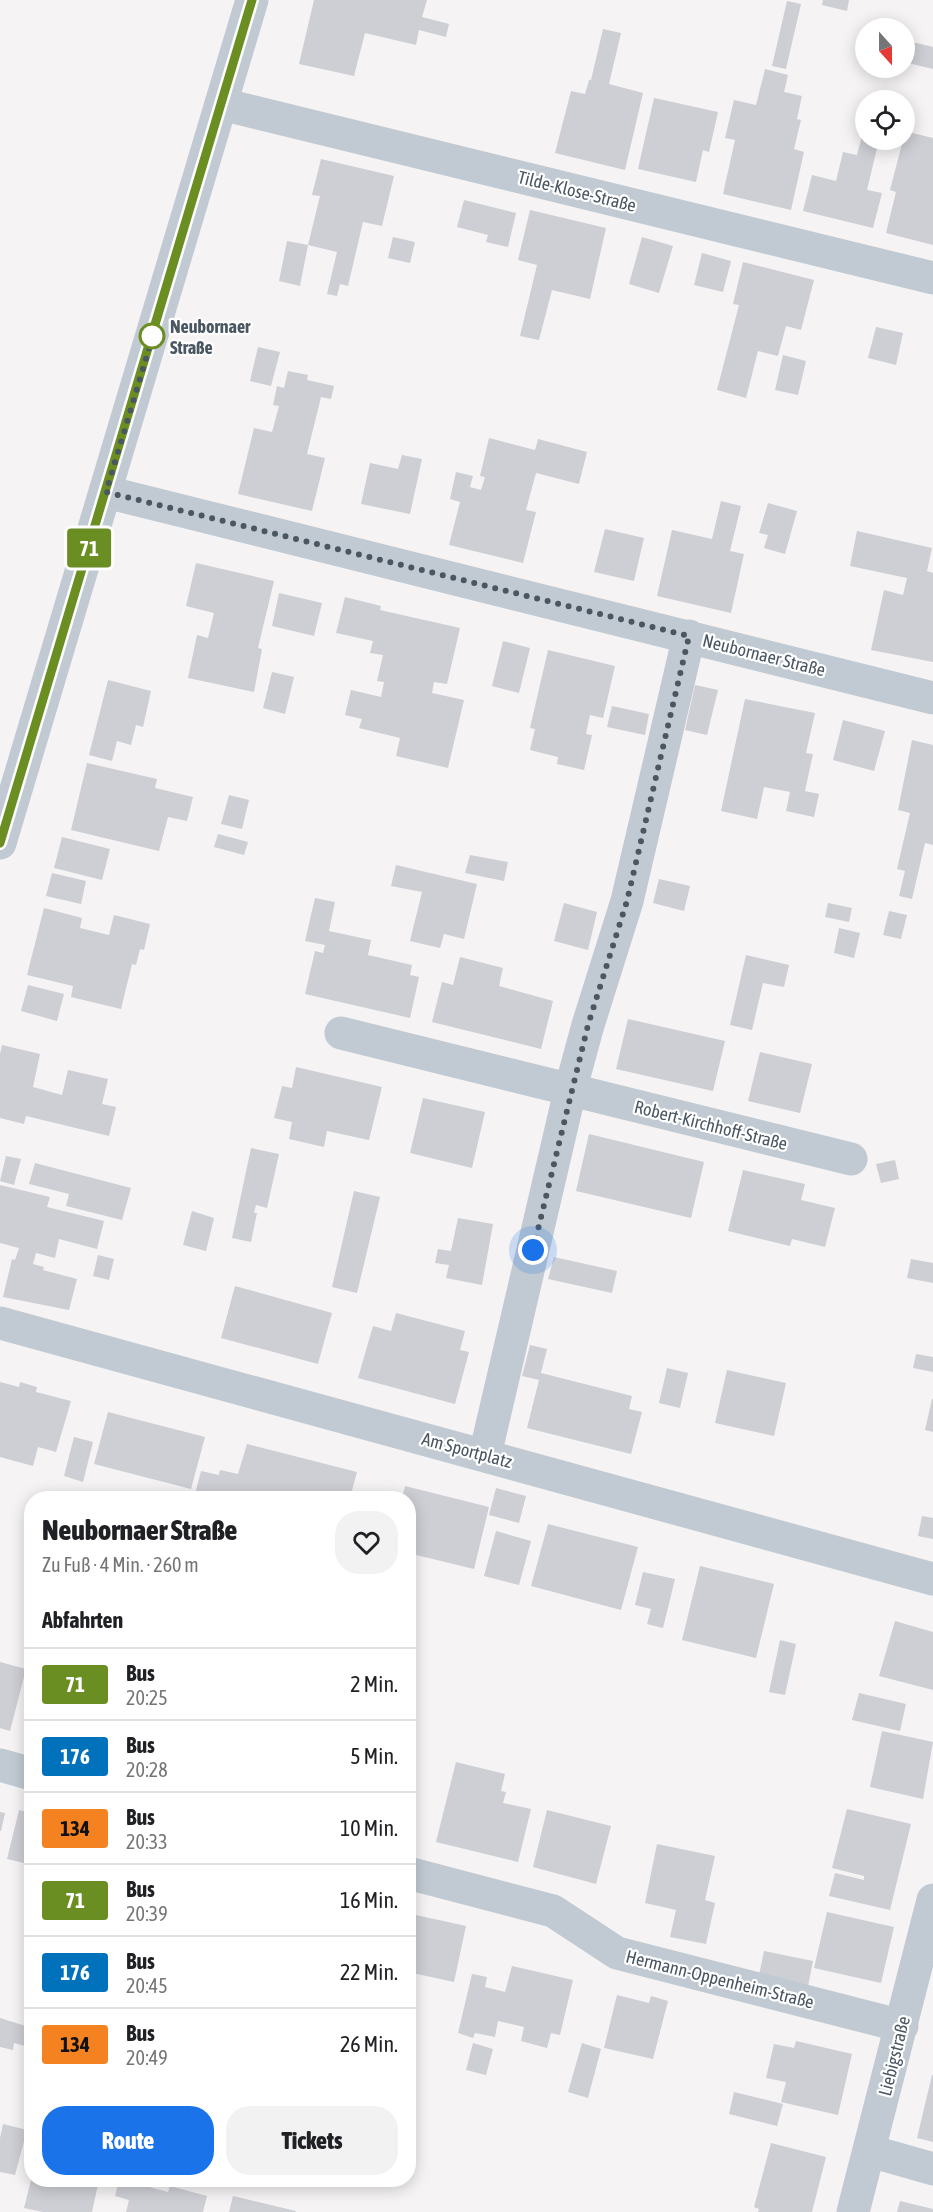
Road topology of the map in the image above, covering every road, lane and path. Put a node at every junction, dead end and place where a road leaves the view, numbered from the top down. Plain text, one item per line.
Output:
1 (252, 0) edge
2 (221, 104) junction
3 (933, 279) edge
4 (106, 492) junction
5 (689, 636) junction
6 (933, 698) edge
7 (0, 843) edge
8 (341, 1033) dead end
9 (570, 1090) junction
10 (851, 1159) dead end
11 (0, 1323) edge
12 (485, 1455) junction
13 (933, 1579) edge
14 (0, 1765) edge
15 (24, 1771) edge
16 (416, 1875) edge
17 (933, 1900) edge
18 (902, 2026) junction
19 (870, 2151) junction
20 (933, 2169) edge
21 (853, 2212) edge

1 - 2 street
2 - 3 street, Tilde-Klose-Straße
2 - 4 street
4 - 5 street, Neubornaer Straße
4 - 7 street
5 - 6 street, Neubornaer Straße
5 - 9 street
8 - 9 street, Robert-Kirchhoff-Straße
9 - 10 street, Robert-Kirchhoff-Straße
9 - 12 street
11 - 12 street, Am Sportplatz
12 - 13 street, Am Sportplatz
14 - 15 street
16 - 18 street, Hermann-Oppenheim-Straße
17 - 18 street, Liebigstraße
18 - 19 street, Liebigstraße
19 - 20 street
19 - 21 street, Liebigstraße

